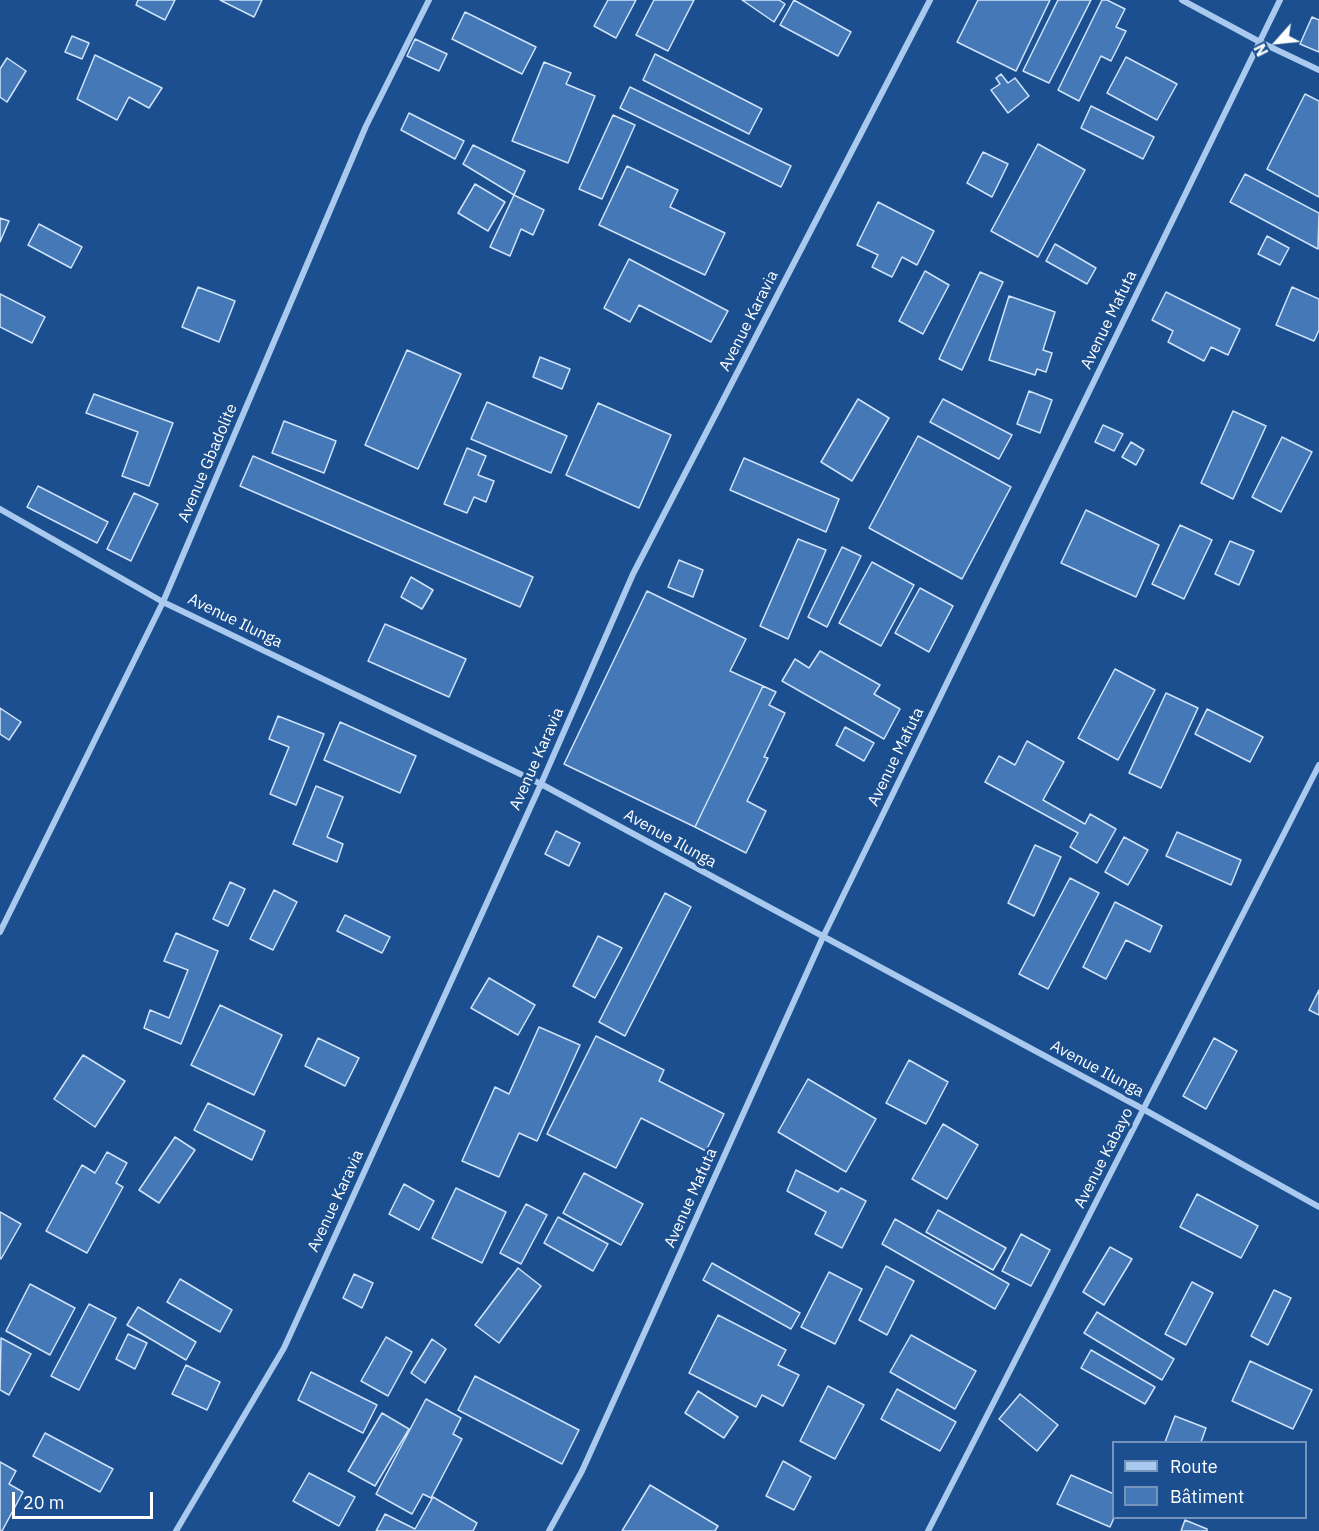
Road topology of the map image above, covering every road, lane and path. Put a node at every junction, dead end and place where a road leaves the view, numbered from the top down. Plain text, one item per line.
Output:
1 (429, 0) edge
2 (930, 0) edge
3 (1182, 0) edge
4 (1280, 0) edge
5 (1260, 42) junction
6 (1319, 70) edge
7 (0, 509) edge
8 (163, 602) junction
9 (1319, 765) edge
10 (541, 784) junction
11 (0, 932) edge
12 (823, 937) junction
13 (1143, 1109) junction
14 (1319, 1208) edge
15 (176, 1531) edge
16 (549, 1531) edge
17 (928, 1531) edge

1 - 8 street, Avenue Gbadolite
2 - 10 street, Avenue Karavia
3 - 5 street
4 - 5 street, Avenue Mafuta
5 - 6 street
5 - 12 street, Avenue Mafuta
7 - 8 street, Avenue Ilunga
8 - 10 street, Avenue Ilunga
8 - 11 street, Avenue Gbadolite
9 - 13 street, Avenue Kabayo
10 - 12 street, Avenue Ilunga
10 - 15 street, Avenue Karavia
12 - 13 street, Avenue Ilunga
12 - 16 street, Avenue Mafuta
13 - 14 street, Avenue Ilunga
13 - 17 street, Avenue Kabayo

